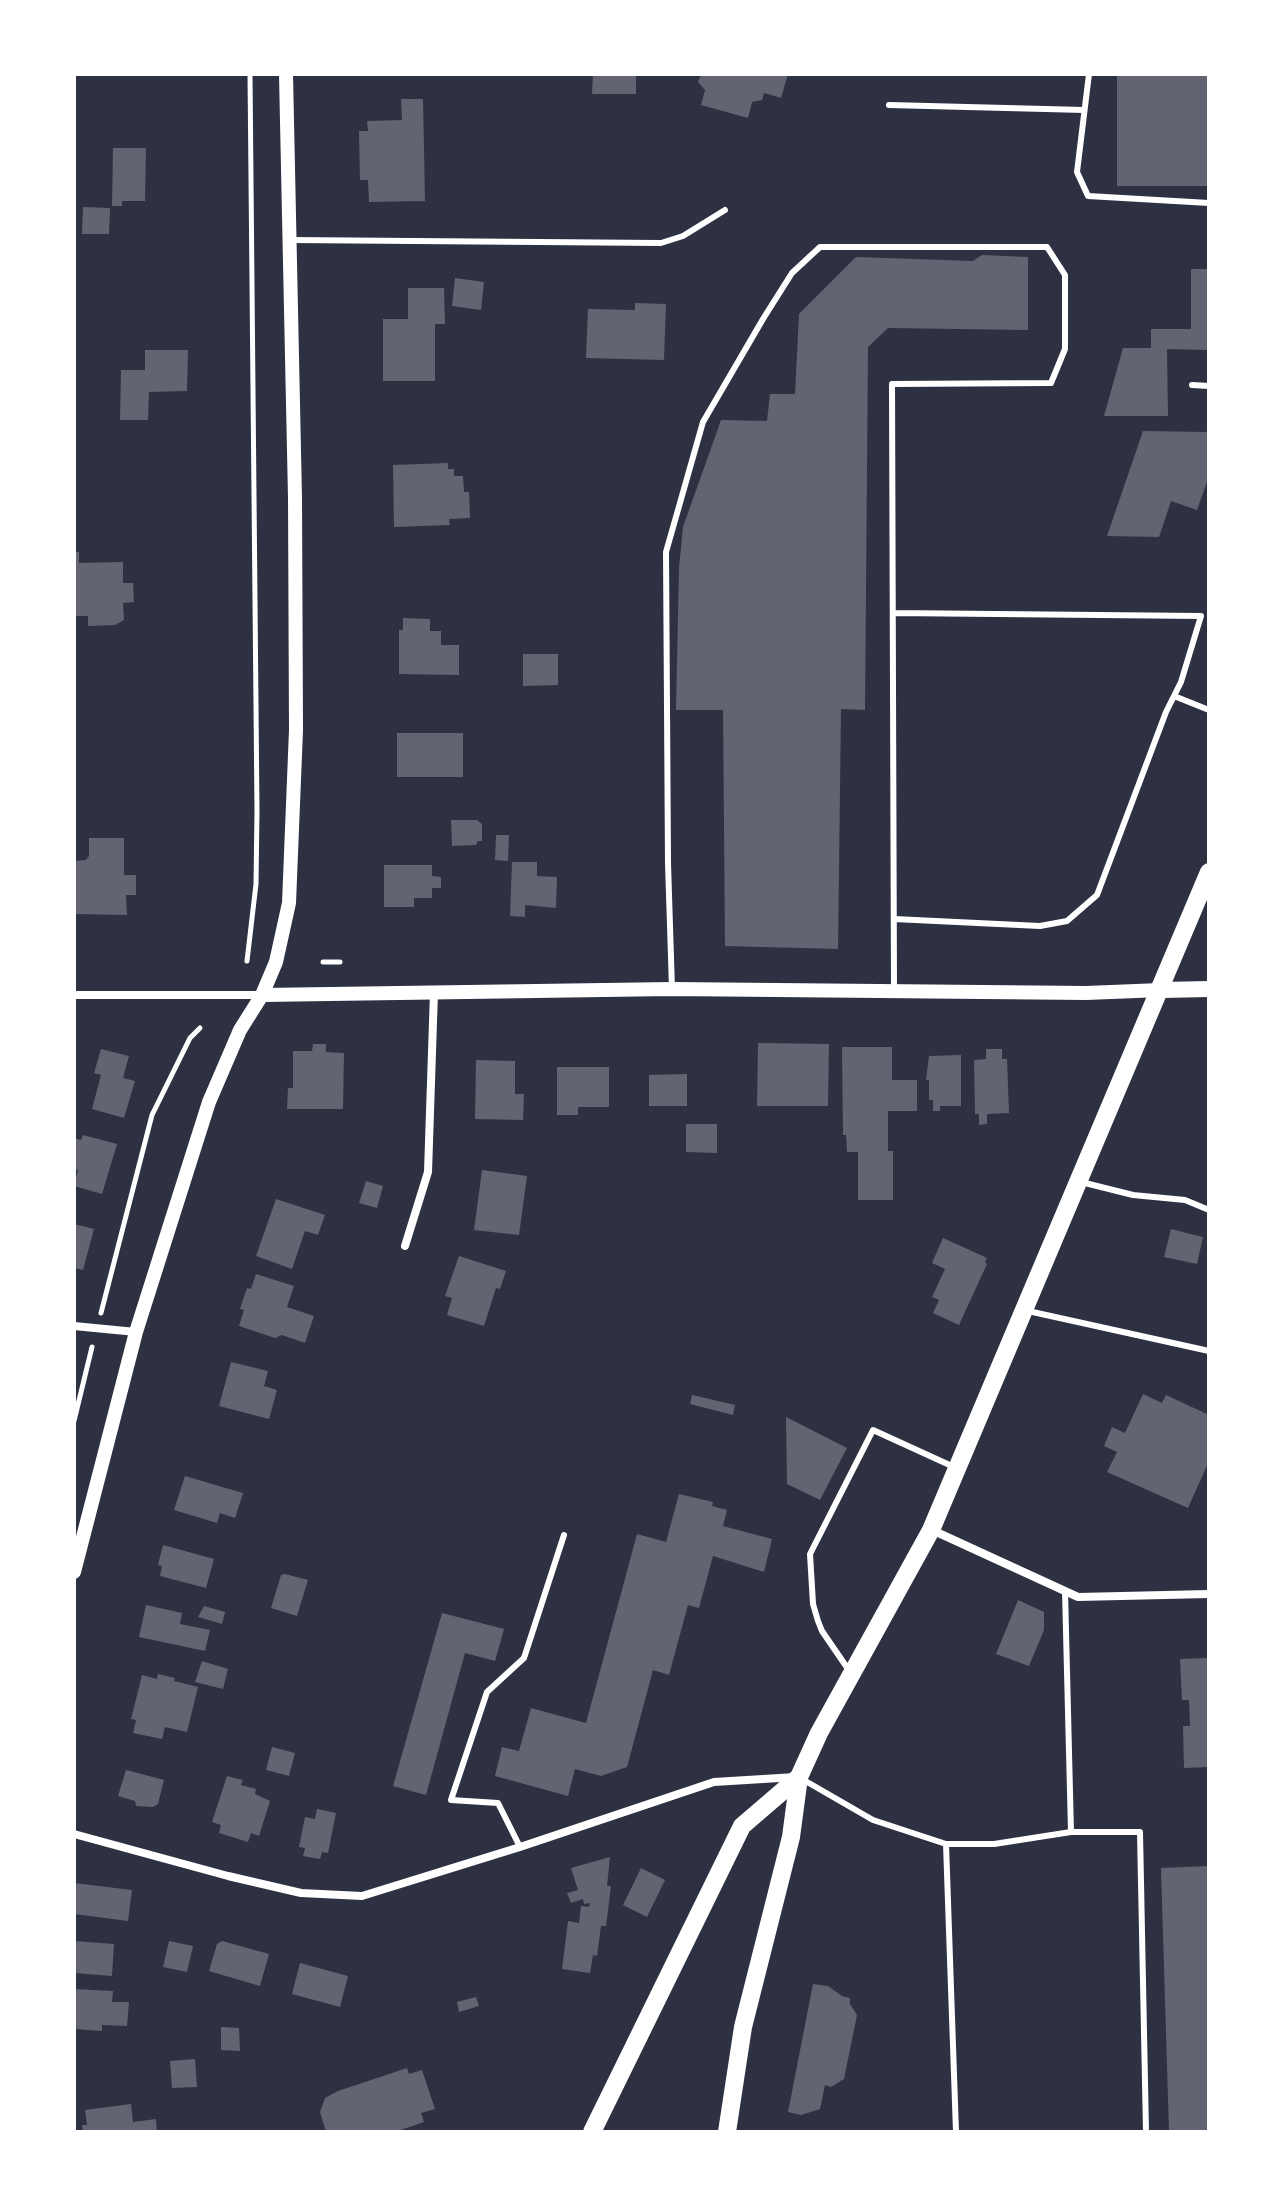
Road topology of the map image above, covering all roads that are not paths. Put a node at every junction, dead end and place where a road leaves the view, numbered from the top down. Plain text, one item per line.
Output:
1 (286, 74) edge
2 (1089, 74) edge
3 (889, 105) dead end
4 (1084, 110) junction
5 (1209, 203) edge
6 (725, 210) dead end
7 (290, 240) junction
8 (1192, 385) dead end
9 (1209, 386) edge
10 (893, 613) junction
11 (1174, 696) junction
12 (1209, 710) edge
13 (1209, 872) edge
14 (894, 919) junction
15 (672, 989) junction
16 (1209, 989) edge
17 (894, 990) junction
18 (1161, 990) junction
19 (434, 991) junction
20 (74, 995) edge
21 (262, 995) junction
22 (1080, 1182) junction
23 (1209, 1210) edge
24 (405, 1246) dead end
25 (1025, 1310) junction
26 (74, 1326) edge
27 (136, 1332) junction
28 (1209, 1351) edge
29 (958, 1468) junction
30 (931, 1530) junction
31 (564, 1535) dead end
32 (74, 1572) edge
33 (1065, 1591) junction
34 (1209, 1594) edge
35 (852, 1674) junction
36 (799, 1777) junction
37 (1071, 1832) junction
38 (74, 1834) edge
39 (946, 1844) junction
40 (520, 1847) junction
41 (592, 2132) edge
42 (727, 2132) edge
43 (956, 2132) edge
44 (1146, 2132) edge

1 - 7 street
2 - 4 lane
3 - 4 lane
4 - 5 lane
6 - 7 lane
7 - 21 street
8 - 9 lane
10 - 11 lane
10 - 14 lane
10 - 15 lane
11 - 12 lane
11 - 14 lane
13 - 18 main road
14 - 17 lane
15 - 17 street
15 - 19 street
16 - 18 main road
17 - 18 street
18 - 22 main road
19 - 21 street
19 - 24 street
20 - 21 street
21 - 27 street
22 - 23 lane
22 - 25 main road
25 - 28 lane
25 - 29 main road
26 - 27 street
27 - 32 street
29 - 30 main road
29 - 35 lane
30 - 33 street
30 - 35 main road
31 - 40 lane
33 - 34 street
33 - 37 lane
35 - 36 main road
36 - 39 lane
36 - 40 street
36 - 41 main road
36 - 42 main road
37 - 39 lane
37 - 44 lane
38 - 40 street
39 - 43 lane

